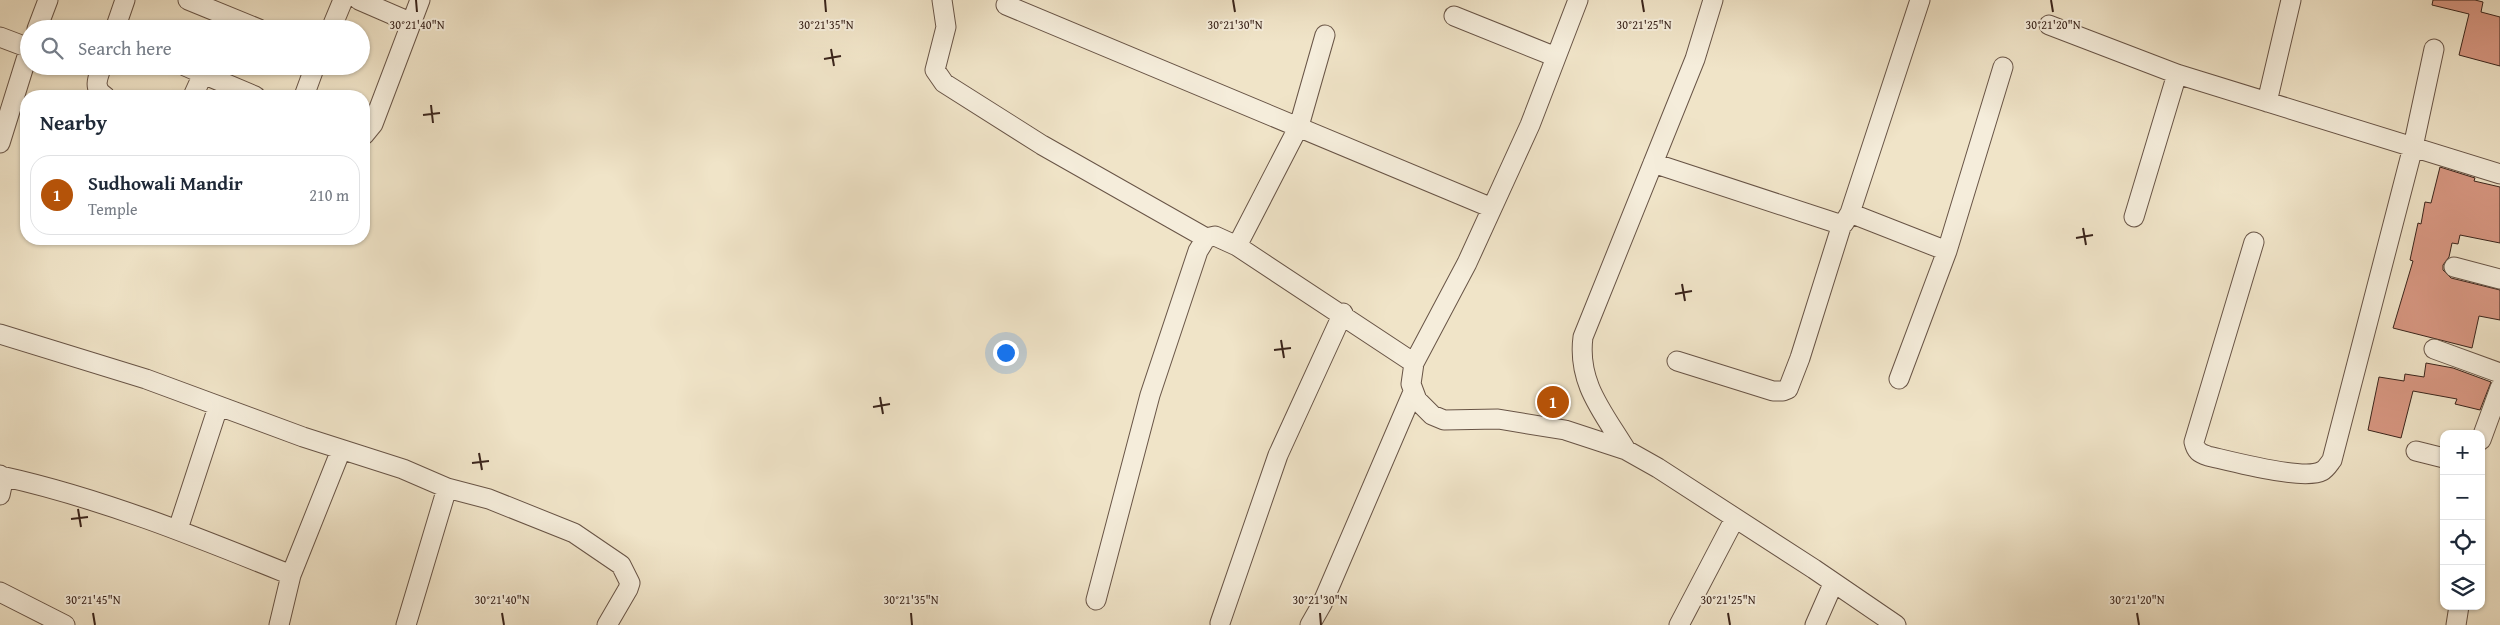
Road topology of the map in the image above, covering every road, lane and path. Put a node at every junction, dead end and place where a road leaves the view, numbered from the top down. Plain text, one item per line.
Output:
1 (48, 0) edge
2 (125, 0) edge
3 (188, 0) edge
4 (343, 0) edge
5 (359, 0) edge
6 (420, 0) edge
7 (942, 0) edge
8 (1578, 0) edge
9 (1713, 0) edge
10 (1920, 0) edge
11 (2291, 0) edge
12 (1006, 5) dead end
13 (1454, 16) dead end
14 (40, 20) edge
15 (118, 20) edge
16 (237, 20) edge
17 (335, 20) edge
18 (412, 23) junction
19 (2049, 26) dead end
20 (1325, 35) dead end
21 (0, 37) edge
22 (20, 45) edge
23 (2434, 49) dead end
24 (1556, 57) junction
25 (2003, 67) dead end
26 (2177, 74) junction
27 (21, 75) edge
28 (99, 75) edge
29 (203, 75) edge
30 (205, 75) edge
31 (312, 75) edge
32 (98, 90) edge
33 (196, 90) edge
34 (241, 90) edge
35 (306, 90) edge
36 (2267, 102) junction
37 (1299, 126) junction
38 (370, 128) edge
39 (0, 144) edge
40 (2413, 147) junction
41 (1653, 163) junction
42 (2500, 174) edge
43 (1492, 208) junction
44 (2134, 217) dead end
45 (1846, 219) junction
46 (1206, 238) junction
47 (2254, 242) dead end
48 (1237, 246) junction
49 (1947, 251) junction
50 (2454, 267) dead end
51 (2500, 278) edge
52 (1343, 314) junction
53 (0, 334) edge
54 (2434, 349) dead end
55 (1677, 362) dead end
56 (1414, 363) junction
57 (2500, 373) edge
58 (1899, 379) dead end
59 (2500, 388) edge
60 (1413, 392) junction
61 (218, 407) junction
62 (2485, 430) edge
63 (341, 450) junction
64 (1626, 450) junction
65 (2416, 451) dead end
66 (2440, 457) edge
67 (1, 476) edge
68 (447, 488) junction
69 (0, 495) edge
70 (1735, 518) junction
71 (178, 529) junction
72 (291, 575) junction
73 (1833, 584) junction
74 (0, 592) edge
75 (1096, 600) dead end
76 (2458, 610) edge
77 (1220, 623) dead end
78 (65, 625) edge
79 (279, 625) edge
80 (406, 625) edge
81 (607, 625) edge
82 (1310, 625) edge
83 (1679, 625) edge
84 (1816, 625) edge
85 (1896, 625) edge
86 (2456, 625) edge

1 - 14 street
2 - 15 street
3 - 16 street
4 - 17 street
5 - 18 street
6 - 18 street
7 - 46 street
8 - 24 street
9 - 41 street
10 - 45 street
11 - 36 street
12 - 37 street
13 - 24 street
18 - 38 street
19 - 26 street
20 - 37 street
21 - 22 street
23 - 40 street
24 - 43 street
25 - 49 street
26 - 36 street
26 - 44 street
27 - 39 street
28 - 32 street
29 - 33 street
30 - 34 street
31 - 35 street
36 - 40 street
37 - 43 street
37 - 48 street
40 - 42 street
40 - 47 street
41 - 45 street
41 - 64 street
43 - 56 street
45 - 49 street
45 - 55 street
46 - 48 street
46 - 75 street
48 - 52 street
49 - 58 street
50 - 51 street
52 - 56 street
52 - 77 street
53 - 61 street
54 - 57 street
56 - 60 street
59 - 62 street
60 - 64 street
60 - 82 street
61 - 63 street
61 - 71 street
63 - 68 street
63 - 72 street
64 - 70 street
65 - 66 street
67 - 69 street
67 - 71 street
68 - 80 street
68 - 81 street
70 - 73 street
70 - 83 street
71 - 72 street
72 - 79 street
73 - 84 street
73 - 85 street
74 - 78 street
76 - 86 street

